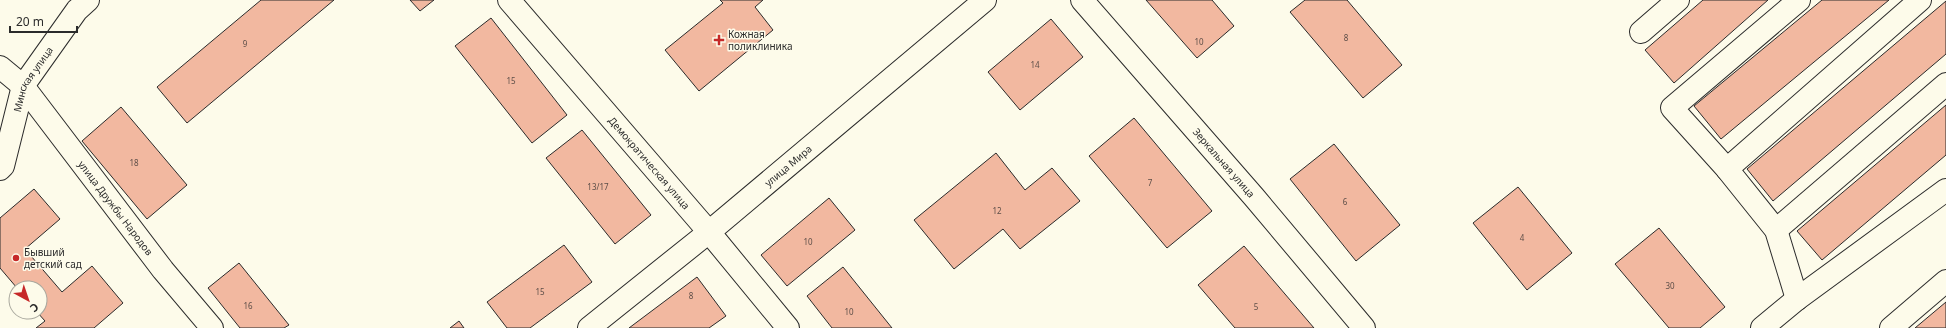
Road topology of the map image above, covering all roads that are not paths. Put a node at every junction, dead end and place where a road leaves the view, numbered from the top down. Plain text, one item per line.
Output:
1 (88, 0) edge
2 (509, 0) edge
3 (985, 0) edge
4 (1082, 0) edge
5 (1678, 0) edge
6 (1799, 0) edge
7 (1920, 0) edge
8 (1641, 32) dead end
9 (0, 67) edge
10 (1946, 84) edge
11 (23, 86) junction
12 (0, 169) edge
13 (1727, 169) junction
14 (1946, 190) edge
15 (1776, 230) junction
16 (709, 232) junction
17 (1946, 281) edge
18 (1797, 299) junction
19 (212, 328) edge
20 (589, 328) edge
21 (788, 328) edge
22 (1364, 328) edge
23 (1762, 328) edge
24 (1891, 328) edge

1 - 11 street, Минская улица
2 - 16 street, Демократическая улица
3 - 16 street, улица Мира
4 - 22 street, Зеркальная улица
5 - 8 street
6 - 13 street
7 - 13 street
9 - 11 street, улица Дружбы Народов
10 - 15 street
11 - 12 street, Минская улица
11 - 19 street, улица Дружбы Народов
13 - 15 street
14 - 18 street
15 - 18 street
16 - 20 street, улица Мира
16 - 21 street, Демократическая улица
17 - 24 street
18 - 23 street

